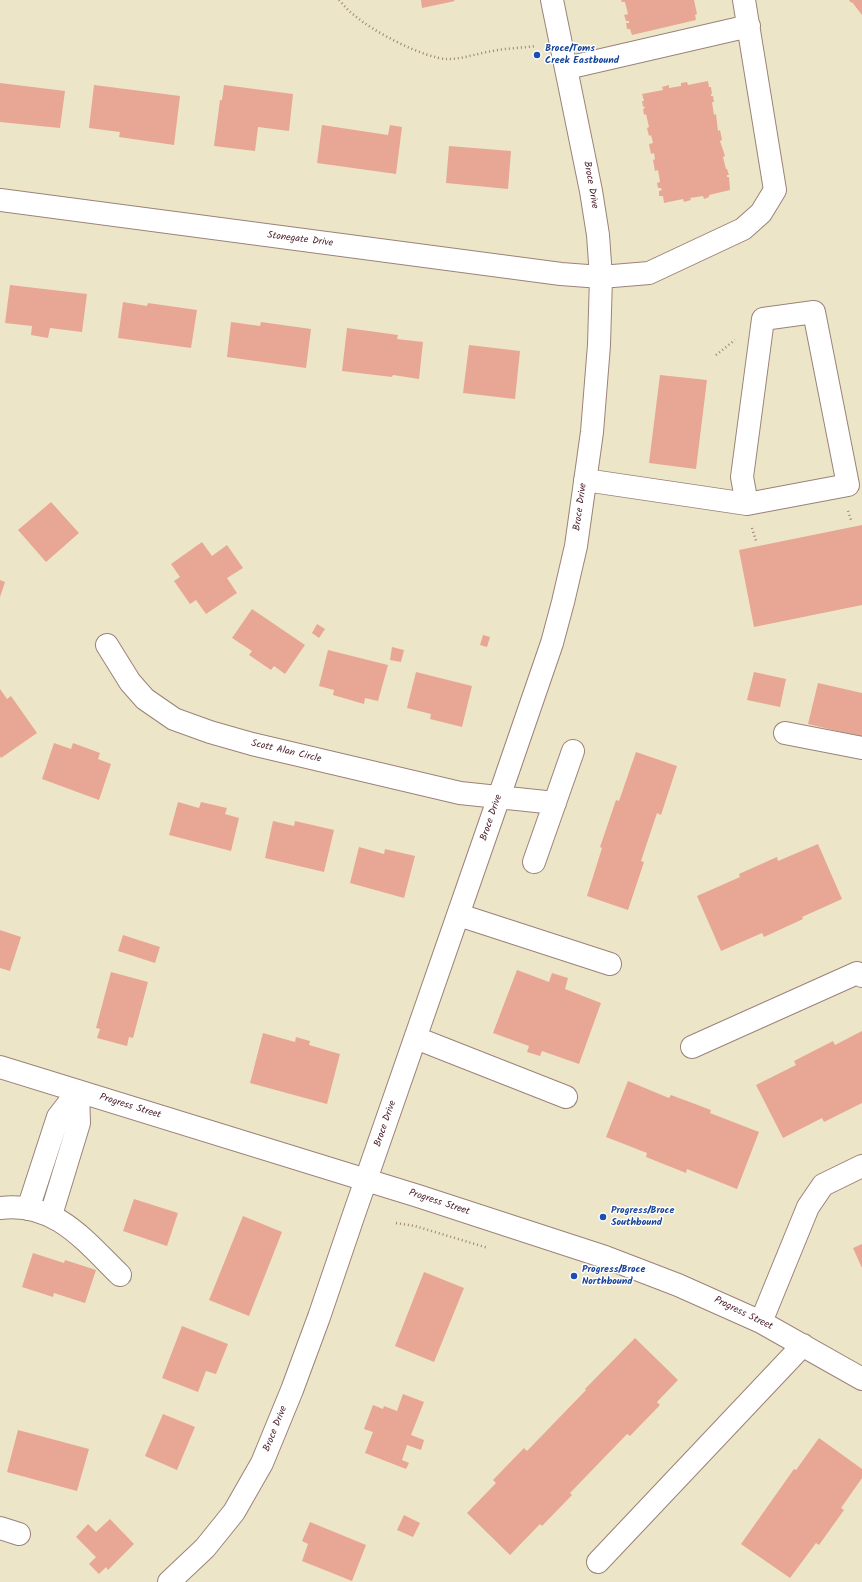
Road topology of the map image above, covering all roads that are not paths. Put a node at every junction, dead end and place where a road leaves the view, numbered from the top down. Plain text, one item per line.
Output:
1 (552, 0) edge
2 (744, 0) edge
3 (749, 26) junction
4 (567, 68) junction
5 (0, 200) edge
6 (600, 278) junction
7 (585, 480) junction
8 (747, 504) junction
9 (107, 645) dead end
10 (785, 733) dead end
11 (862, 748) edge
12 (573, 751) dead end
13 (499, 797) junction
14 (555, 803) junction
15 (534, 862) dead end
16 (459, 915) junction
17 (610, 964) dead end
18 (862, 976) edge
19 (416, 1038) junction
20 (692, 1047) dead end
21 (0, 1067) edge
22 (78, 1091) junction
23 (566, 1097) dead end
24 (862, 1166) edge
25 (366, 1181) junction
26 (0, 1208) edge
27 (28, 1209) junction
28 (51, 1215) junction
29 (120, 1275) dead end
30 (761, 1322) junction
31 (803, 1345) junction
32 (862, 1379) edge
33 (598, 1562) dead end
34 (169, 1582) edge

1 - 4 street, Broce Drive
2 - 3 street, Stonegate Drive
3 - 4 street
3 - 6 street, Stonegate Drive
4 - 6 street, Broce Drive
5 - 6 street, Stonegate Drive
6 - 7 street, Broce Drive
7 - 8 street
7 - 13 street, Broce Drive
8 - 8 street
9 - 13 street, Scott Alan Circle
10 - 11 street
12 - 14 street
13 - 14 street, Scott Alan Circle
13 - 16 street, Broce Drive
14 - 15 street
16 - 17 street
16 - 19 street, Broce Drive
18 - 20 street
19 - 23 street
19 - 25 street, Broce Drive
21 - 22 street, Progress Street
22 - 25 street, Progress Street
22 - 27 street
22 - 28 street
24 - 30 street
25 - 30 street, Progress Street
25 - 34 street, Broce Drive
26 - 27 street
27 - 28 street
28 - 29 street
30 - 31 street, Progress Street
31 - 32 street, Progress Street
31 - 33 street

